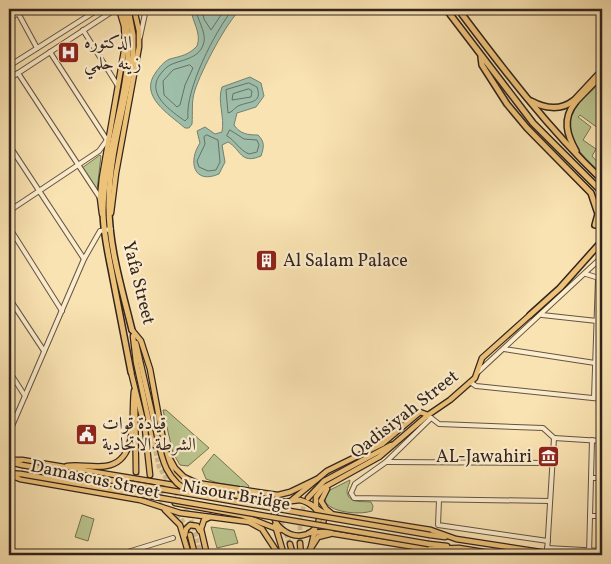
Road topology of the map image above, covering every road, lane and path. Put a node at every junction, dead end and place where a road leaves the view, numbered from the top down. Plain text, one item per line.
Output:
1 (24, 9) edge
2 (99, 9) edge
3 (118, 9) edge
4 (123, 9) edge
5 (128, 9) edge
6 (134, 9) edge
7 (146, 9) edge
8 (446, 9) edge
9 (458, 9) edge
10 (18, 13) junction
11 (9, 19) edge
12 (66, 30) junction
13 (83, 30) junction
14 (58, 35) junction
15 (71, 38) junction
16 (139, 39) junction
17 (63, 43) junction
18 (37, 48) junction
19 (50, 52) junction
20 (481, 57) junction
21 (9, 66) edge
22 (602, 70) edge
23 (121, 71) junction
24 (18, 73) junction
25 (110, 73) junction
26 (602, 75) edge
27 (9, 79) edge
28 (118, 86) junction
29 (526, 98) junction
30 (123, 99) junction
31 (574, 102) junction
32 (109, 137) junction
33 (9, 145) edge
34 (580, 158) junction
35 (76, 166) junction
36 (602, 180) edge
37 (39, 190) junction
38 (602, 192) edge
39 (100, 198) junction
40 (9, 211) edge
41 (596, 225) dead end
42 (9, 227) edge
43 (104, 227) junction
44 (111, 230) junction
45 (602, 241) edge
46 (602, 257) edge
47 (84, 259) junction
48 (586, 274) junction
49 (600, 279) edge
50 (9, 298) edge
51 (62, 311) junction
52 (530, 315) joint
53 (541, 315) junction
54 (596, 321) junction
55 (132, 330) junction
56 (134, 336) junction
57 (504, 348) junction
58 (44, 351) junction
59 (595, 363) junction
60 (131, 372) junction
61 (477, 373) junction
62 (10, 374) edge
63 (470, 382) junction
64 (134, 392) junction
65 (25, 396) junction
66 (594, 398) junction
67 (602, 399) edge
68 (429, 416) junction
69 (9, 433) edge
70 (554, 438) junction
71 (401, 439) junction
72 (592, 440) junction
73 (602, 440) edge
74 (154, 444) tunnel mouth
75 (165, 450) junction
76 (9, 461) edge
77 (386, 462) junction
78 (552, 463) junction
79 (63, 468) junction
80 (136, 472) tunnel mouth
81 (9, 474) edge
82 (150, 476) tunnel mouth
83 (591, 478) junction
84 (602, 478) edge
85 (317, 479) junction
86 (155, 482) junction
87 (335, 482) junction
88 (188, 487) junction
89 (203, 497) junction
90 (246, 497) tunnel mouth
91 (308, 498) tunnel mouth
92 (292, 500) junction
93 (440, 500) junction
94 (550, 501) junction
95 (283, 502) junction
96 (175, 503) tunnel mouth
97 (313, 507) junction
98 (162, 508) junction
99 (335, 515) junction
100 (240, 516) junction
101 (274, 516) junction
102 (590, 516) junction
103 (602, 516) edge
104 (213, 517) junction
105 (251, 520) junction
106 (262, 522) junction
107 (275, 527) junction
108 (262, 529) junction
109 (314, 530) junction
110 (286, 532) junction
111 (334, 534) junction
112 (190, 535) tunnel mouth
113 (173, 538) dead end
114 (456, 539) junction
115 (548, 540) junction
116 (186, 542) junction
117 (204, 542) junction
118 (300, 543) tunnel mouth
119 (280, 544) junction
120 (290, 544) tunnel mouth
121 (459, 548) junction
122 (468, 550) junction
123 (589, 550) junction
124 (547, 551) junction
125 (602, 551) edge
126 (309, 553) edge
127 (118, 555) edge
128 (190, 555) edge
129 (195, 555) edge
130 (207, 555) edge
131 (279, 555) edge
132 (284, 555) edge
133 (293, 555) edge
134 (301, 555) edge
135 (474, 555) edge
136 (502, 555) edge
137 (560, 555) edge
138 (589, 555) edge

1 - 10 street
2 - 12 street
3 - 13 street
3 - 23 main road
4 - 30 highway, Yafa Street
5 - 30 highway, Yafa Street
6 - 16 main road
7 - 16 street
8 - 20 highway
9 - 29 highway
10 - 11 street
10 - 18 street
12 - 14 street
12 - 15 street
13 - 15 street
13 - 25 street
14 - 17 street
14 - 18 street
15 - 17 street
16 - 44 main road
17 - 19 street
18 - 21 street
19 - 24 street
19 - 32 street
20 - 38 highway
20 - 41 highway
22 - 31 main road
23 - 25 street
23 - 28 main road
24 - 27 street
24 - 35 street
25 - 28 street
26 - 31 main road
28 - 32 main road
29 - 31 highway
29 - 34 highway
30 - 43 highway, Yafa Street
30 - 44 highway, Yafa Street
31 - 34 highway
32 - 35 street
32 - 39 main road
33 - 37 street
34 - 36 highway
35 - 37 street
35 - 39 street
37 - 40 street
37 - 47 street
39 - 43 main road
42 - 51 street
43 - 44 street
43 - 47 street
43 - 60 highway, Yafa Street
44 - 55 highway, Yafa Street
45 - 52 highway
46 - 48 street
47 - 51 street
48 - 49 street
48 - 53 street
49 - 54 street
50 - 58 street
51 - 58 street
52 - 61 main road, Qadisiyah Street
53 - 54 street
53 - 57 street
54 - 59 street
55 - 56 main road
55 - 75 main road, Yafa Street
56 - 74 main road
56 - 89 main road, bridge
57 - 59 street
57 - 61 street
58 - 65 street
59 - 66 street
60 - 64 main road
60 - 82 main road, Yafa Street
61 - 63 main road, Qadisiyah Street
62 - 65 street
63 - 66 street
63 - 68 main road, Qadisiyah Street
64 - 79 main road
64 - 80 main road
65 - 69 street
66 - 67 street
68 - 70 street
68 - 71 main road, Qadisiyah Street
68 - 77 street
68 - 85 main road, Qadisiyah Street
70 - 72 street
70 - 78 street
71 - 87 main road, Qadisiyah Street
71 - 91 main road
72 - 73 street
72 - 83 street
75 - 85 main road, Yafa Street
75 - 88 main road
76 - 79 main road, Damascus Street
76 - 89 main road, Nisour Bridge, bridge
77 - 78 street
77 - 93 street
78 - 94 street
79 - 86 main road, Damascus Street
81 - 98 main road, Damascus Street
81 - 121 main road, Nisour Bridge, bridge
83 - 84 street
83 - 102 street
85 - 92 main road, Qadisiyah Street
86 - 88 main road, Damascus Street
86 - 95 main road
87 - 97 main road, Qadisiyah Street
87 - 99 main road
88 - 90 main road, Damascus Street
89 - 114 main road, Nisour Bridge, bridge
92 - 95 main road
92 - 97 main road
93 - 94 street
93 - 115 street
94 - 115 street
95 - 101 main road
96 - 100 main road
97 - 99 main road
97 - 109 main road
98 - 104 main road, Damascus Street
98 - 116 main road
99 - 111 main road
99 - 114 main road
100 - 104 main road, Damascus Street
100 - 105 main road
100 - 106 main road
100 - 108 main road, Damascus Street
101 - 107 main road
101 - 110 main road
102 - 103 street
102 - 123 street
104 - 117 main road
105 - 106 main road
105 - 108 main road
106 - 107 main road
106 - 119 main road
107 - 110 main road
107 - 119 main road
108 - 131 main road
109 - 110 main road
109 - 111 main road
109 - 126 main road
111 - 121 main road
111 - 126 main road
112 - 129 main road
113 - 127 street
114 - 124 main road
115 - 124 street
116 - 117 main road
116 - 128 main road
117 - 130 main road
118 - 134 main road
119 - 132 main road
120 - 133 main road
121 - 122 main road
122 - 135 street
122 - 136 main road
123 - 124 street
123 - 125 street
123 - 138 street
124 - 137 main road

